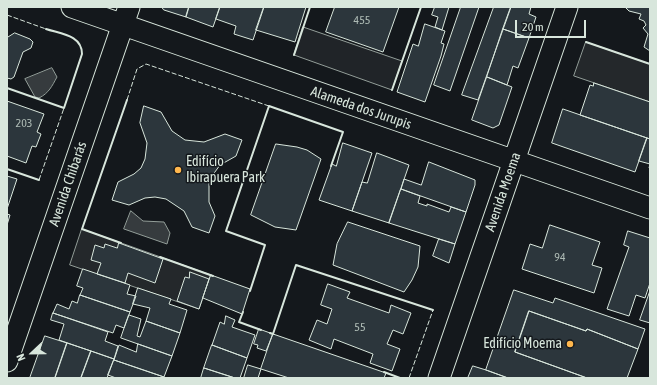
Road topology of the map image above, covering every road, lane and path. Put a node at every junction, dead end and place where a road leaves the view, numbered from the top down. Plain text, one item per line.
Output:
1 (72, 7) edge
2 (567, 7) edge
3 (126, 16) edge
4 (514, 161) junction
5 (650, 208) edge
6 (7, 361) edge
7 (439, 378) edge

1 - 3 street, Alameda dos Jurupis
2 - 4 street, Avenida Moema
3 - 4 street, Alameda dos Jurupis
3 - 6 street, Avenida Chibarás
4 - 5 street, Alameda dos Jurupis
4 - 7 street, Avenida Moema

